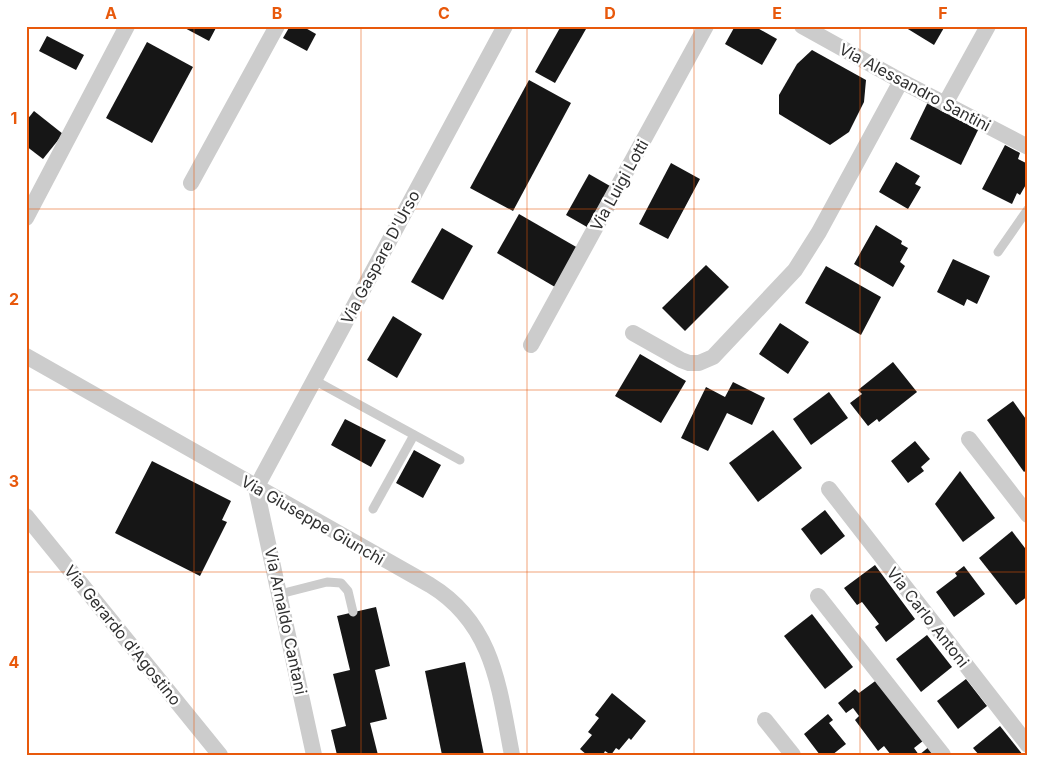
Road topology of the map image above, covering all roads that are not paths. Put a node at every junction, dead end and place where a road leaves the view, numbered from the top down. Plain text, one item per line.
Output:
1 (127, 26) edge
2 (277, 26) edge
3 (505, 26) edge
4 (706, 26) edge
5 (802, 26) edge
6 (988, 26) edge
7 (901, 81) junction
8 (945, 104) junction
9 (1028, 147) edge
10 (191, 183) dead end
11 (1028, 209) edge
12 (26, 218) edge
13 (998, 252) dead end
14 (633, 333) dead end
15 (531, 345) dead end
16 (26, 356) edge
17 (314, 380) junction
18 (414, 435) junction
19 (969, 439) dead end
20 (460, 460) dead end
21 (256, 488) junction
22 (829, 489) dead end
23 (373, 509) dead end
24 (1028, 515) edge
25 (26, 516) edge
26 (280, 594) junction
27 (818, 596) dead end
28 (353, 612) dead end
29 (765, 720) dead end
30 (1028, 745) edge
31 (220, 755) edge
32 (314, 755) edge
33 (512, 755) edge
34 (792, 755) edge
35 (944, 755) edge

1 - 12 street
2 - 10 street
3 - 17 street, Via Gaspare D'Urso
4 - 15 street, Via Luigi Lotti
5 - 7 street, Via Alessandro Santini
6 - 8 street
7 - 8 street, Via Alessandro Santini
7 - 14 street
8 - 9 street, Via Alessandro Santini
11 - 13 lane
16 - 21 street, Via Giuseppe Giunchi
17 - 18 lane
17 - 21 street, Via Gaspare D'Urso
18 - 20 lane
18 - 23 lane
19 - 24 street
21 - 26 street, Via Arnaldo Cantani
21 - 33 street, Via Giuseppe Giunchi
22 - 30 street, Via Carlo Antoni
25 - 31 street, Via Gerardo d'Agostino
26 - 28 lane
26 - 32 street, Via Arnaldo Cantani
27 - 35 street
29 - 34 street

